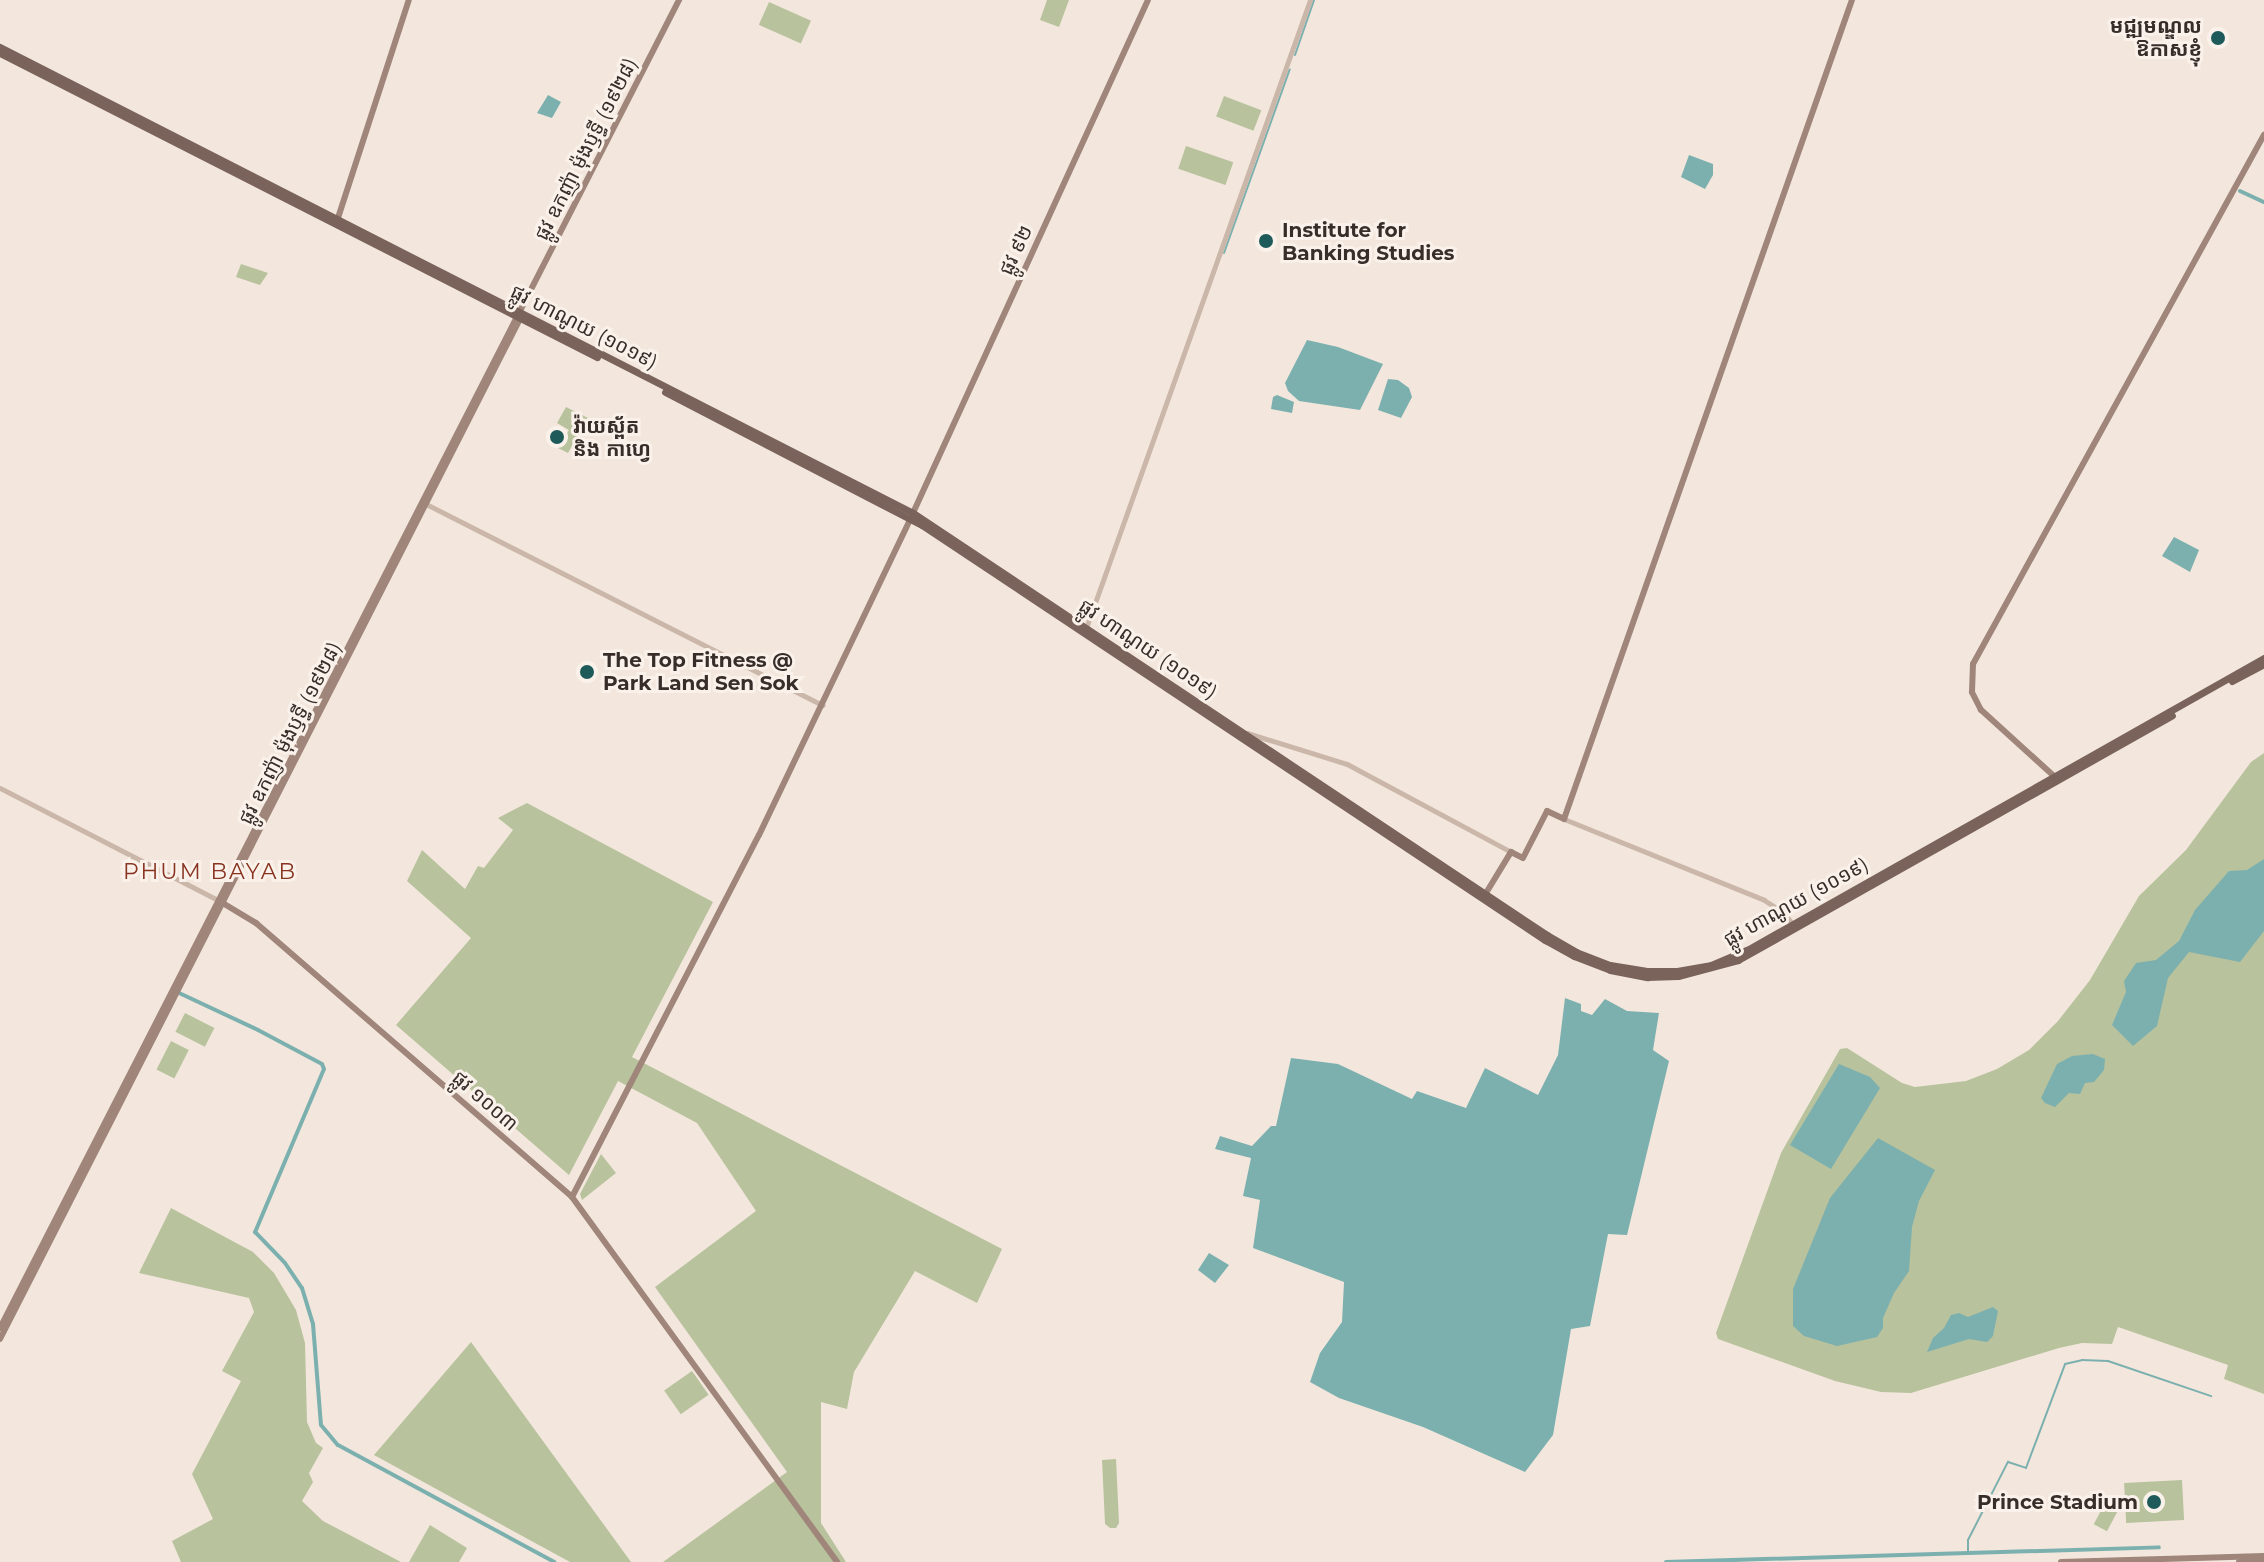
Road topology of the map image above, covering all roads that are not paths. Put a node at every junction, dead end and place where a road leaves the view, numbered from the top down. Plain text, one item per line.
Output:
1 (409, 0) edge
2 (679, 0) edge
3 (1148, 0) edge
4 (1310, 0) edge
5 (1852, 0) edge
6 (0, 47) edge
7 (0, 53) edge
8 (2264, 135) edge
9 (336, 221) junction
10 (520, 316) junction
11 (424, 503) junction
12 (912, 516) junction
13 (1085, 630) junction
14 (2264, 661) edge
15 (823, 705) junction
16 (1244, 735) junction
17 (2055, 778) junction
18 (0, 788) edge
19 (1564, 819) junction
20 (1511, 852) junction
21 (1887, 873) junction
22 (1484, 895) junction
23 (219, 901) junction
24 (1793, 925) junction
25 (172, 995) junction
26 (572, 1197) junction
27 (0, 1328) edge
28 (0, 1339) edge
29 (2264, 1558) edge
30 (837, 1562) edge
31 (2061, 1562) edge
32 (2239, 1562) edge

1 - 9 main road
2 - 10 main road, ផ្លូវ ឧកញ៉ា ម៉ុងឫទ្ធី (១៩២៨)
3 - 12 main road, ផ្លូវ ៩២
4 - 13 street
5 - 19 main road
6 - 9 main road, ផ្លូវ ហាណូយ (១០១៩)
7 - 9 main road, ផ្លូវ ហាណូយ (១០១៩)
8 - 17 main road
9 - 10 main road, ផ្លូវ ហាណូយ (១០១៩)
10 - 11 main road, ផ្លូវ ឧកញ៉ា ម៉ុងឫទ្ធី (១៩២៨)
10 - 12 main road, ផ្លូវ ហាណូយ (១០១៩)
11 - 15 street
11 - 23 main road, ផ្លូវ ឧកញ៉ា ម៉ុងឫទ្ធី (១៩២៨)
12 - 13 main road, ផ្លូវ ហាណូយ (១០១៩)
12 - 15 main road, ផ្លូវ ៩២
13 - 16 main road, ផ្លូវ ហាណូយ (១០១៩)
14 - 17 main road, ផ្លូវ ហាណូយ (១០១៩)
15 - 26 main road, ផ្លូវ ៩២
16 - 20 street
16 - 22 main road, ផ្លូវ ហាណូយ (១០១៩)
17 - 21 main road, ផ្លូវ ហាណូយ (១០១៩)
18 - 23 street, ផ្លូវ ១០០៣
19 - 20 main road
19 - 24 street
20 - 22 main road
21 - 22 main road, ផ្លូវ ហាណូយ (១០១៩)
21 - 24 main road, ផ្លូវ ហាណូយ (១០១៩)
22 - 24 main road, ផ្លូវ ហាណូយ (១០១៩)
23 - 25 main road, ផ្លូវ ឧកញ៉ា ម៉ុងឫទ្ធី (១៩២៨)
23 - 26 main road, ផ្លូវ ១០០៣
25 - 27 main road, ផ្លូវ ឧកញ៉ា ម៉ុងឫទ្ធី (១៩២៨)
25 - 28 main road, ផ្លូវ ឧកញ៉ា ម៉ុងឫទ្ធី (១៩២៨)
26 - 30 main road, ផ្លូវ ១០០៣
29 - 31 main road
29 - 32 main road

